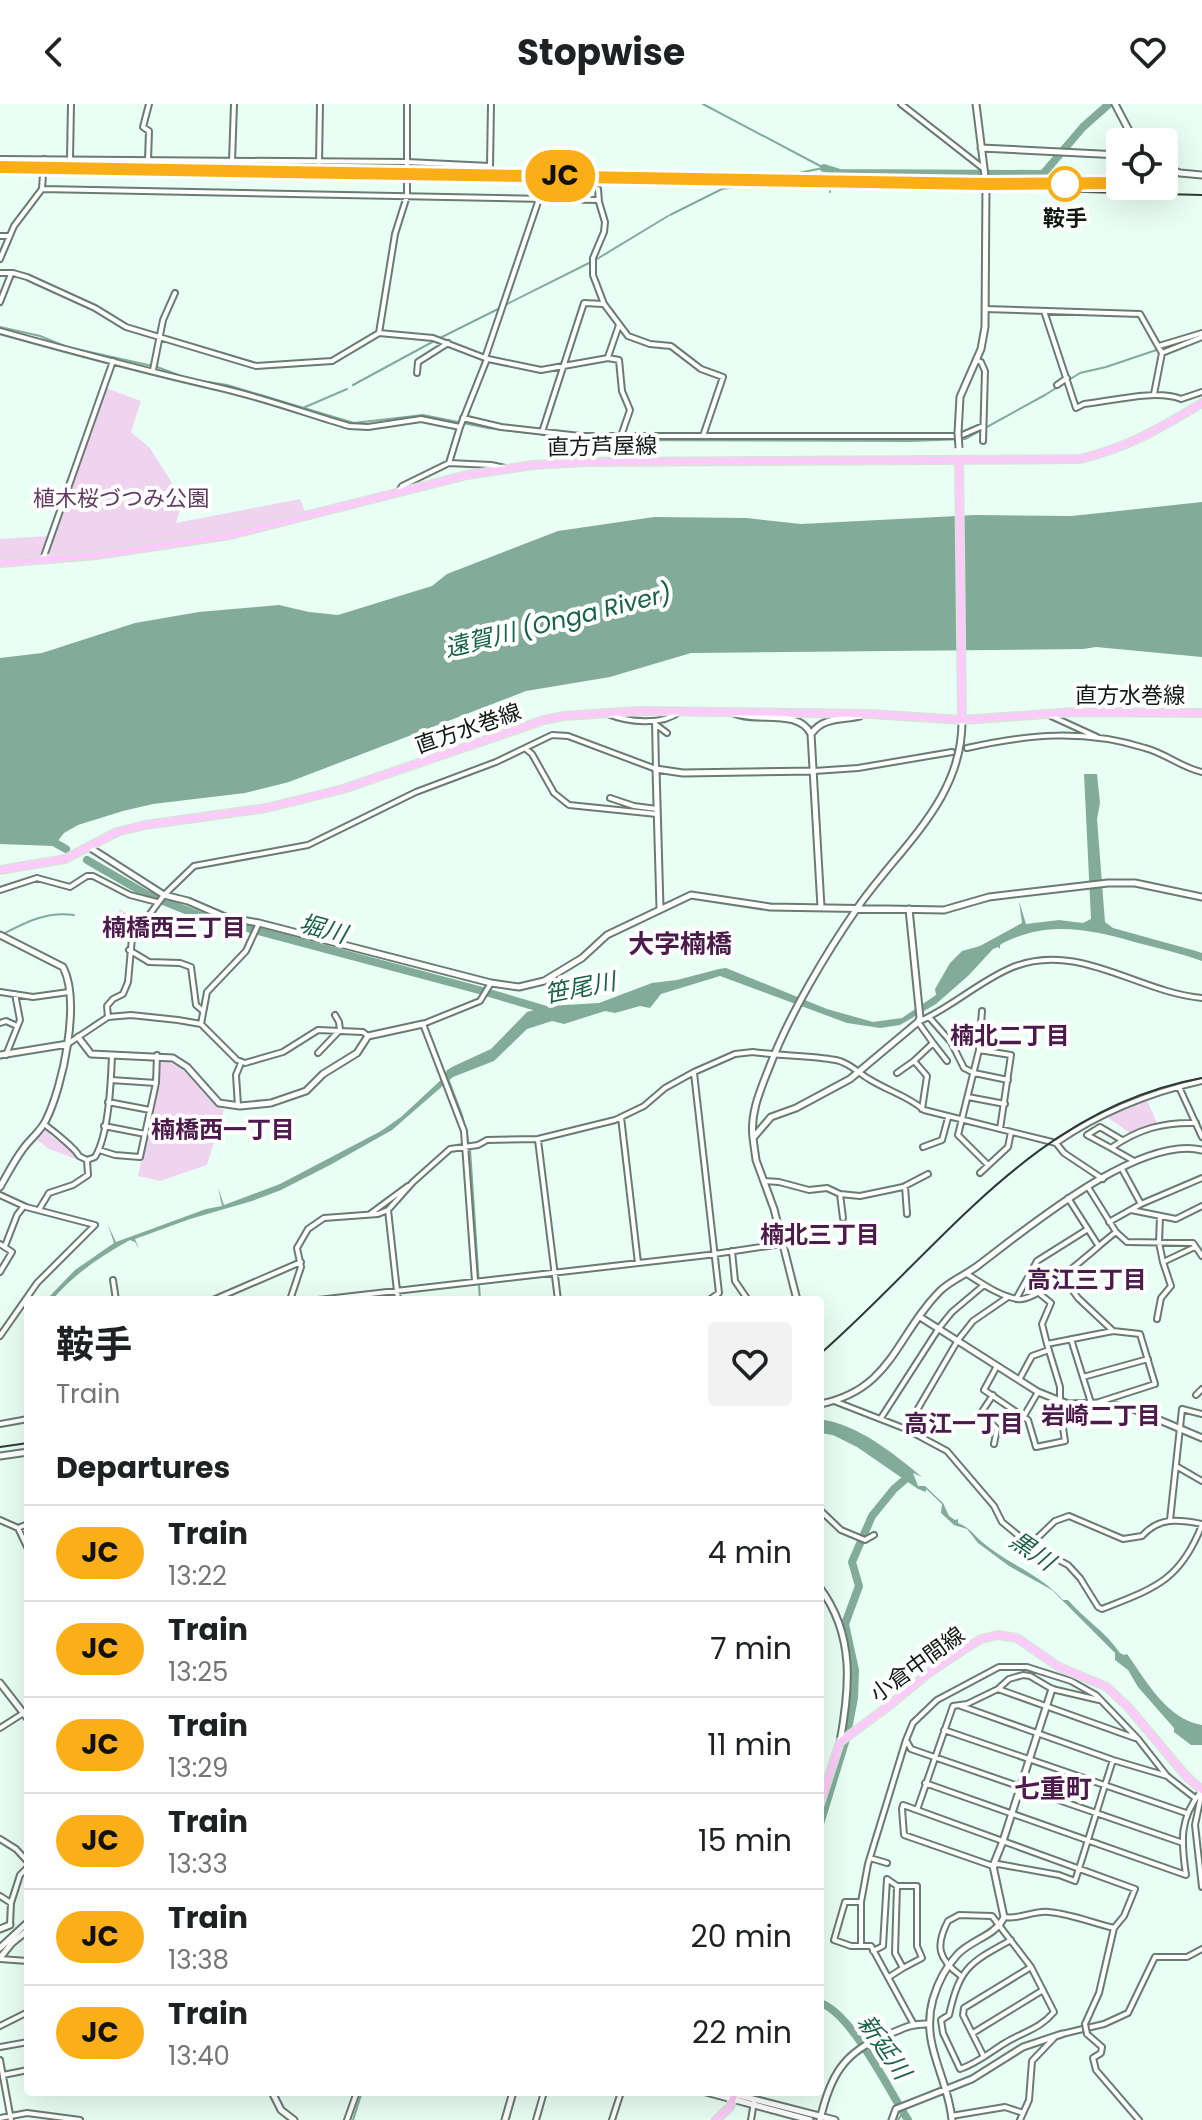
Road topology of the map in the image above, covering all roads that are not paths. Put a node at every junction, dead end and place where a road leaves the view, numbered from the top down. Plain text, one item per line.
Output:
1 (71, 104) edge
2 (149, 104) edge
3 (234, 104) edge
4 (320, 104) edge
5 (407, 104) edge
6 (491, 104) edge
7 (901, 104) edge
8 (976, 104) edge
9 (1115, 104) edge
10 (1128, 128) edge
11 (981, 148) junction
12 (1106, 154) edge
13 (0, 159) edge
14 (44, 159) junction
15 (70, 159) junction
16 (148, 160) junction
17 (232, 162) junction
18 (407, 162) junction
19 (319, 163) junction
20 (984, 170) junction
21 (1178, 172) edge
22 (1202, 175) edge
23 (42, 189) junction
24 (598, 189) dead end
25 (407, 196) junction
26 (539, 199) junction
27 (598, 200) junction
28 (0, 236) edge
29 (8, 236) junction
30 (0, 259) edge
31 (0, 273) edge
32 (11, 273) junction
33 (175, 293) dead end
34 (0, 302) edge
35 (604, 304) junction
36 (985, 309) junction
37 (1044, 311) junction
38 (619, 325) junction
39 (0, 331) edge
40 (379, 333) junction
41 (1202, 335) edge
42 (158, 337) junction
43 (448, 343) junction
44 (1160, 349) junction
45 (608, 358) junction
46 (486, 359) junction
47 (976, 360) junction
48 (113, 361) junction
49 (564, 366) junction
50 (153, 370) junction
51 (417, 373) dead end
52 (1068, 380) junction
53 (1057, 385) dead end
54 (1202, 392) edge
55 (1154, 394) junction
56 (1202, 403) edge
57 (463, 419) junction
58 (460, 426) junction
59 (983, 426) junction
60 (542, 432) junction
61 (621, 436) junction
62 (703, 436) junction
63 (983, 441) dead end
64 (959, 462) junction
65 (449, 463) junction
66 (507, 469) junction
67 (397, 493) junction
68 (42, 560) junction
69 (0, 563) edge
70 (606, 712) junction
71 (679, 712) junction
72 (734, 713) junction
73 (1202, 713) edge
74 (870, 714) junction
75 (1047, 715) junction
76 (962, 717) junction
77 (655, 722) junction
78 (667, 733) dead end
79 (811, 734) junction
80 (1099, 738) junction
81 (967, 748) dead end
82 (526, 749) junction
83 (952, 752) dead end
84 (656, 769) junction
85 (814, 771) junction
86 (1202, 772) edge
87 (610, 798) dead end
88 (657, 812) junction
89 (89, 847) junction
90 (0, 870) edge
91 (0, 890) edge
92 (1202, 897) edge
93 (160, 898) junction
94 (821, 907) junction
95 (660, 908) junction
96 (909, 909) junction
97 (856, 910) junction
98 (259, 924) junction
99 (1, 937) edge
100 (129, 950) junction
101 (490, 984) junction
102 (0, 992) edge
103 (69, 992) junction
104 (15, 994) junction
105 (1202, 998) edge
106 (203, 1011) junction
107 (982, 1011) dead end
108 (335, 1015) dead end
109 (108, 1017) junction
110 (929, 1017) junction
111 (919, 1020) junction
112 (0, 1023) edge
113 (201, 1024) junction
114 (423, 1024) junction
115 (17, 1026) junction
116 (340, 1030) junction
117 (368, 1036) junction
118 (78, 1037) junction
119 (933, 1043) junction
120 (68, 1044) junction
121 (979, 1050) junction
122 (318, 1053) dead end
123 (775, 1053) junction
124 (3, 1055) edge
125 (112, 1055) junction
126 (157, 1055) junction
127 (914, 1061) junction
128 (947, 1061) dead end
129 (241, 1063) junction
130 (694, 1072) junction
131 (859, 1072) junction
132 (897, 1073) dead end
133 (974, 1073) junction
134 (111, 1080) junction
135 (1008, 1080) junction
136 (1202, 1081) edge
137 (156, 1083) junction
138 (1179, 1087) junction
139 (968, 1097) junction
140 (108, 1102) junction
141 (1005, 1104) junction
142 (238, 1106) junction
143 (922, 1109) junction
144 (150, 1110) junction
145 (621, 1117) junction
146 (948, 1118) junction
147 (962, 1120) junction
148 (1196, 1123) junction
149 (44, 1124) junction
150 (104, 1126) junction
151 (1000, 1129) junction
152 (1011, 1132) junction
153 (145, 1134) junction
154 (1202, 1137) edge
155 (753, 1138) junction
156 (538, 1139) junction
157 (1122, 1140) junction
158 (1056, 1143) junction
159 (467, 1147) junction
160 (923, 1147) dead end
161 (1111, 1148) junction
162 (99, 1150) junction
163 (1202, 1150) edge
164 (87, 1160) junction
165 (1135, 1161) junction
166 (988, 1165) junction
167 (1122, 1169) junction
168 (980, 1173) dead end
169 (928, 1174) dead end
170 (1202, 1178) edge
171 (1103, 1179) junction
172 (764, 1181) junction
173 (413, 1182) junction
174 (905, 1186) junction
175 (0, 1187) edge
176 (1088, 1187) junction
177 (840, 1194) junction
178 (0, 1195) edge
179 (1068, 1198) junction
180 (1141, 1204) junction
181 (24, 1206) junction
182 (1202, 1206) edge
183 (40, 1208) junction
184 (388, 1210) junction
185 (1131, 1210) junction
186 (907, 1214) dead end
187 (368, 1215) junction
188 (1160, 1216) junction
189 (843, 1218) dead end
190 (1109, 1222) junction
191 (1088, 1229) junction
192 (1116, 1232) junction
193 (1159, 1243) junction
194 (781, 1244) junction
195 (2, 1245) edge
196 (1098, 1245) junction
197 (1195, 1247) junction
198 (732, 1251) junction
199 (716, 1254) junction
200 (1202, 1256) edge
201 (301, 1262) junction
202 (1163, 1262) junction
203 (638, 1263) junction
204 (554, 1271) junction
205 (0, 1272) edge
206 (967, 1274) junction
207 (1062, 1276) junction
208 (113, 1280) dead end
209 (475, 1281) junction
210 (985, 1284) junction
211 (397, 1290) junction
212 (1040, 1294) junction
213 (28, 1296) edge
214 (115, 1296) edge
215 (222, 1296) edge
216 (292, 1296) edge
217 (350, 1296) edge
218 (398, 1296) edge
219 (557, 1296) edge
220 (715, 1296) edge
221 (745, 1296) edge
222 (796, 1296) edge
223 (1009, 1296) junction
224 (1016, 1299) junction
225 (24, 1302) edge
226 (920, 1317) junction
227 (1157, 1319) dead end
228 (939, 1328) junction
229 (1113, 1331) junction
230 (0, 1336) edge
231 (1071, 1339) junction
232 (958, 1340) junction
233 (1047, 1344) junction
234 (1049, 1350) junction
235 (1148, 1359) junction
236 (997, 1366) junction
237 (1083, 1377) junction
238 (1019, 1380) junction
239 (1202, 1389) edge
240 (1038, 1392) junction
241 (993, 1395) junction
242 (1196, 1395) dead end
243 (834, 1401) junction
244 (1060, 1401) junction
245 (824, 1403) edge
246 (1094, 1403) junction
247 (1202, 1414) edge
248 (1024, 1416) junction
249 (881, 1418) junction
250 (24, 1420) edge
251 (0, 1424) edge
252 (906, 1429) junction
253 (1180, 1429) junction
254 (1202, 1438) edge
255 (994, 1444) dead end
256 (24, 1453) edge
257 (0, 1456) edge
258 (1176, 1466) junction
259 (1202, 1481) edge
260 (824, 1514) edge
261 (0, 1520) edge
262 (1170, 1520) junction
263 (1202, 1525) edge
264 (24, 1526) edge
265 (18, 1528) junction
266 (874, 1535) dead end
267 (24, 1541) edge
268 (1030, 1545) junction
269 (824, 1595) edge
270 (0, 1683) edge
271 (998, 1689) junction
272 (1052, 1689) junction
273 (1100, 1700) junction
274 (959, 1706) junction
275 (1046, 1706) junction
276 (22, 1714) joint
277 (0, 1728) edge
278 (944, 1730) junction
279 (1038, 1733) junction
280 (1138, 1739) junction
281 (906, 1740) junction
282 (840, 1742) junction
283 (934, 1757) junction
284 (1029, 1760) junction
285 (1113, 1760) junction
286 (1167, 1776) junction
287 (925, 1783) junction
288 (1105, 1786) junction
289 (1021, 1787) junction
290 (1202, 1790) edge
291 (824, 1792) edge
292 (1195, 1798) junction
293 (1201, 1806) edge
294 (917, 1810) junction
295 (1012, 1813) junction
296 (1096, 1813) junction
297 (1186, 1813) junction
298 (0, 1839) edge
299 (1087, 1840) junction
300 (1003, 1841) junction
301 (1183, 1843) junction
302 (869, 1858) junction
303 (24, 1859) edge
304 (887, 1863) dead end
305 (993, 1866) junction
306 (1079, 1868) junction
307 (24, 1870) edge
308 (1202, 1885) edge
309 (897, 1886) junction
310 (0, 1896) edge
311 (861, 1902) junction
312 (11, 1903) junction
313 (1004, 1917) junction
314 (10, 1925) joint
315 (24, 1926) edge
316 (999, 1926) junction
317 (1114, 1928) junction
318 (0, 1929) edge
319 (24, 1933) edge
320 (1011, 1940) junction
321 (861, 1945) junction
322 (0, 1948) edge
323 (1202, 1949) edge
324 (873, 1951) junction
325 (0, 1958) edge
326 (24, 1961) edge
327 (947, 1966) junction
328 (1031, 1967) junction
329 (903, 1968) junction
330 (961, 1976) junction
331 (889, 1977) junction
332 (1043, 1990) junction
333 (24, 2014) edge
334 (913, 2023) junction
335 (929, 2024) junction
336 (0, 2026) edge
337 (973, 2033) junction
338 (1062, 2034) joint
339 (1054, 2038) junction
340 (24, 2043) edge
341 (0, 2047) edge
342 (984, 2058) junction
343 (0, 2060) edge
344 (24, 2071) edge
345 (3, 2075) junction
346 (945, 2090) junction
347 (274, 2096) edge
348 (356, 2096) edge
349 (512, 2096) edge
350 (543, 2096) edge
351 (620, 2096) edge
352 (732, 2096) edge
353 (735, 2096) edge
354 (754, 2103) junction
355 (1023, 2113) junction
356 (0, 2118) edge
357 (11, 2118) edge
358 (820, 2118) edge
359 (951, 2118) edge
360 (80, 2120) edge
361 (294, 2120) edge
362 (347, 2120) edge
363 (505, 2120) edge
364 (536, 2120) edge
365 (612, 2120) edge
366 (716, 2120) edge
367 (751, 2120) edge
368 (810, 2120) edge
369 (835, 2120) edge
370 (892, 2120) edge
371 (1020, 2120) edge
372 (1139, 2120) edge

1 - 15 street
2 - 16 street
3 - 17 street
4 - 19 street
5 - 18 street
6 - 18 street
7 - 20 street
8 - 11 street
9 - 10 street
11 - 12 street
11 - 20 street
13 - 14 street
14 - 15 street
14 - 23 street
15 - 16 street
16 - 17 street
17 - 19 street
18 - 19 street
18 - 25 street
20 - 36 street
21 - 22 street
23 - 25 street
23 - 29 street
24 - 27 street
25 - 26 street
25 - 40 street
26 - 27 street
26 - 46 street
27 - 35 street
28 - 29 street
29 - 30 street
31 - 32 street
32 - 34 street
32 - 42 street
33 - 42 street
35 - 38 street
35 - 49 street
36 - 37 street
36 - 47 street
37 - 44 street
37 - 52 street
38 - 45 street
38 - 62 street
39 - 48 street
40 - 42 street
40 - 43 street
41 - 44 street
42 - 50 street
43 - 46 street
43 - 51 street
44 - 55 street
45 - 49 street
45 - 61 street
46 - 49 street
46 - 57 street
47 - 59 street
47 - 64 street, bridge
48 - 50 street
48 - 68 street
49 - 60 street
50 - 58 street
52 - 53 street
52 - 55 street
54 - 55 street
56 - 64 main road, 直方芦屋線
57 - 58 street
57 - 60 street
58 - 65 street
59 - 62 street
59 - 63 street
60 - 61 street
61 - 62 street
64 - 66 main road, 直方芦屋線
64 - 76 main road
65 - 66 street
65 - 67 street
66 - 67 main road, 直方芦屋線
67 - 68 main road, 直方芦屋線
68 - 69 main road, 直方芦屋線
70 - 71 main road, 直方水巻線
70 - 77 street
70 - 89 main road, 直方水巻線
71 - 72 main road, 直方水巻線
71 - 77 street
72 - 74 main road, 直方水巻線
72 - 79 street
73 - 75 main road, 直方水巻線
74 - 76 main road, 直方水巻線
74 - 79 street
75 - 76 main road, 直方水巻線
75 - 80 street
76 - 97 street
77 - 78 street
77 - 84 street
79 - 85 street
80 - 81 street
80 - 86 street
82 - 84 street
82 - 88 street
82 - 93 street
83 - 85 street
84 - 85 street
84 - 88 street
85 - 94 street
87 - 88 street
88 - 95 street
89 - 90 main road, 直方水巻線
89 - 93 street
91 - 93 street
92 - 96 street
93 - 98 street
93 - 100 street
94 - 95 street
94 - 97 street
95 - 101 street
96 - 97 street
96 - 111 street
97 - 123 street
98 - 101 street
98 - 106 street
99 - 103 street
100 - 106 street
100 - 109 street
101 - 114 street
102 - 104 street
103 - 104 street
103 - 120 street
104 - 115 street
105 - 110 street
106 - 113 street
107 - 121 street
108 - 116 street
109 - 113 street
109 - 118 street
110 - 111 street
110 - 133 street
111 - 119 street
111 - 131 street
112 - 115 street
113 - 129 street
114 - 117 street
114 - 159 street
115 - 124 street
116 - 117 street
116 - 122 street
116 - 129 street
117 - 142 street
118 - 120 street
118 - 125 street
119 - 127 street
119 - 128 street
120 - 124 street
120 - 149 street
121 - 133 street
121 - 135 street
123 - 130 street
123 - 131 street
123 - 155 street
125 - 126 street
125 - 134 street
126 - 137 street
126 - 142 street
127 - 132 street
127 - 143 street
129 - 142 street
130 - 145 street
130 - 199 street
131 - 143 street
131 - 155 street
133 - 135 street
133 - 139 street
134 - 137 street
134 - 140 street
135 - 141 street
136 - 138 street
137 - 144 street
138 - 148 street
138 - 158 street
139 - 141 street
139 - 147 street
140 - 144 street
140 - 150 street
141 - 151 street
143 - 146 street
144 - 153 street
145 - 156 street
145 - 203 street
146 - 147 street
146 - 160 street
147 - 151 street
147 - 166 street
148 - 154 street
148 - 157 street
149 - 164 street
149 - 175 street
150 - 153 street
150 - 162 street
151 - 152 street
152 - 158 street
152 - 166 street
153 - 162 street
155 - 172 street
156 - 159 street
156 - 204 street
157 - 161 street
157 - 161 street
158 - 171 street
159 - 173 street
159 - 209 street
161 - 165 street
162 - 164 street
163 - 165 street
164 - 183 street
165 - 167 street
166 - 168 street
167 - 171 street
167 - 180 street
169 - 174 street
170 - 180 street
171 - 176 street
172 - 177 street
172 - 194 street
173 - 184 street
173 - 187 street
174 - 177 street
174 - 186 street
176 - 179 street
176 - 190 street
177 - 189 street
178 - 181 street
179 - 191 street
179 - 206 street
180 - 185 street
181 - 183 street
181 - 195 street
182 - 188 street
183 - 213 street
184 - 187 street
184 - 211 street
185 - 188 street
185 - 190 street
187 - 201 street
188 - 193 street
190 - 192 street
191 - 196 street
191 - 224 street
192 - 193 street
192 - 196 street
193 - 197 street
193 - 202 street
194 - 198 street
194 - 222 street
195 - 205 street
196 - 207 street
197 - 200 street
197 - 202 street
198 - 199 street
198 - 221 street
199 - 203 street
199 - 220 street
201 - 215 street
201 - 216 street
202 - 227 street
203 - 204 street
204 - 209 street
204 - 219 street
206 - 210 street
206 - 226 street
207 - 212 street
207 - 229 street
208 - 214 street
209 - 211 street
210 - 223 street
210 - 228 street
211 - 217 street
211 - 218 street
212 - 224 street
212 - 233 street
223 - 224 street
223 - 232 street
225 - 230 street
226 - 228 street
226 - 243 street
228 - 232 street
228 - 249 street
229 - 231 street
229 - 235 street
231 - 233 street
231 - 237 street
232 - 236 street
232 - 252 street
233 - 234 street
234 - 238 street
234 - 244 street
235 - 237 street
235 - 246 street
236 - 238 street
236 - 241 street
237 - 246 street
238 - 240 street
239 - 242 street
240 - 244 street
240 - 248 street
241 - 248 street
241 - 255 street
243 - 245 street
243 - 249 street
244 - 246 street
244 - 248 street
246 - 253 street
247 - 253 street
249 - 252 street
250 - 251 street
252 - 268 street
253 - 254 street
253 - 258 street
256 - 257 street
258 - 259 street
258 - 262 street
260 - 266 street
261 - 265 street
262 - 263 street
262 - 268 street
263 - 268 street
264 - 265 street
265 - 267 street
269 - 282 street
270 - 276 street
271 - 272 street
271 - 274 street
271 - 275 street
272 - 273 street
272 - 275 street
273 - 280 street
273 - 281 street
274 - 278 street
274 - 279 street
275 - 279 street
275 - 280 street
276 - 277 street
278 - 283 street
278 - 284 street
279 - 284 street
279 - 285 street
280 - 286 street
281 - 283 street
281 - 302 street
282 - 290 main road, 小倉中間線
282 - 291 main road
283 - 287 street
283 - 289 street
284 - 288 street
284 - 289 street
285 - 286 street
285 - 288 street
286 - 292 street
287 - 294 street
287 - 295 street
288 - 296 street
288 - 297 street
289 - 295 street
289 - 296 street
290 - 292 street
290 - 293 street
292 - 297 street
293 - 308 street
294 - 300 street
294 - 305 street
295 - 299 street
295 - 300 street
296 - 299 street
296 - 301 street
297 - 301 street
298 - 303 street
299 - 301 street
299 - 306 street
300 - 305 street
300 - 306 street
302 - 304 street
302 - 311 street
305 - 306 street
305 - 313 street
306 - 317 street
307 - 312 street
309 - 324 street
309 - 329 street
309 - 329 street
310 - 312 street
311 - 321 street
311 - 321 street
312 - 314 street
313 - 316 street
313 - 317 street
314 - 318 street
315 - 322 street
316 - 320 street
316 - 327 street
316 - 327 street
317 - 372 street, bridge
319 - 325 street
320 - 328 street
320 - 330 street
321 - 324 street
323 - 338 street
324 - 331 street
325 - 326 street
327 - 330 street
327 - 335 street
328 - 332 street
328 - 337 street
329 - 331 street
330 - 342 street
331 - 334 street
332 - 337 street
332 - 342 street
333 - 336 street
334 - 335 street
334 - 358 street
335 - 346 street
337 - 342 street
338 - 339 street
339 - 346 street
339 - 355 street
340 - 341 street
343 - 345 street
344 - 345 street
345 - 357 street
346 - 359 street
346 - 370 street
347 - 361 street
348 - 362 street
349 - 363 street
350 - 364 street
351 - 365 street
352 - 366 main road
353 - 354 street
354 - 358 street
354 - 367 street
354 - 368 street
355 - 359 street
355 - 371 street
356 - 357 street
357 - 360 street
358 - 369 street

